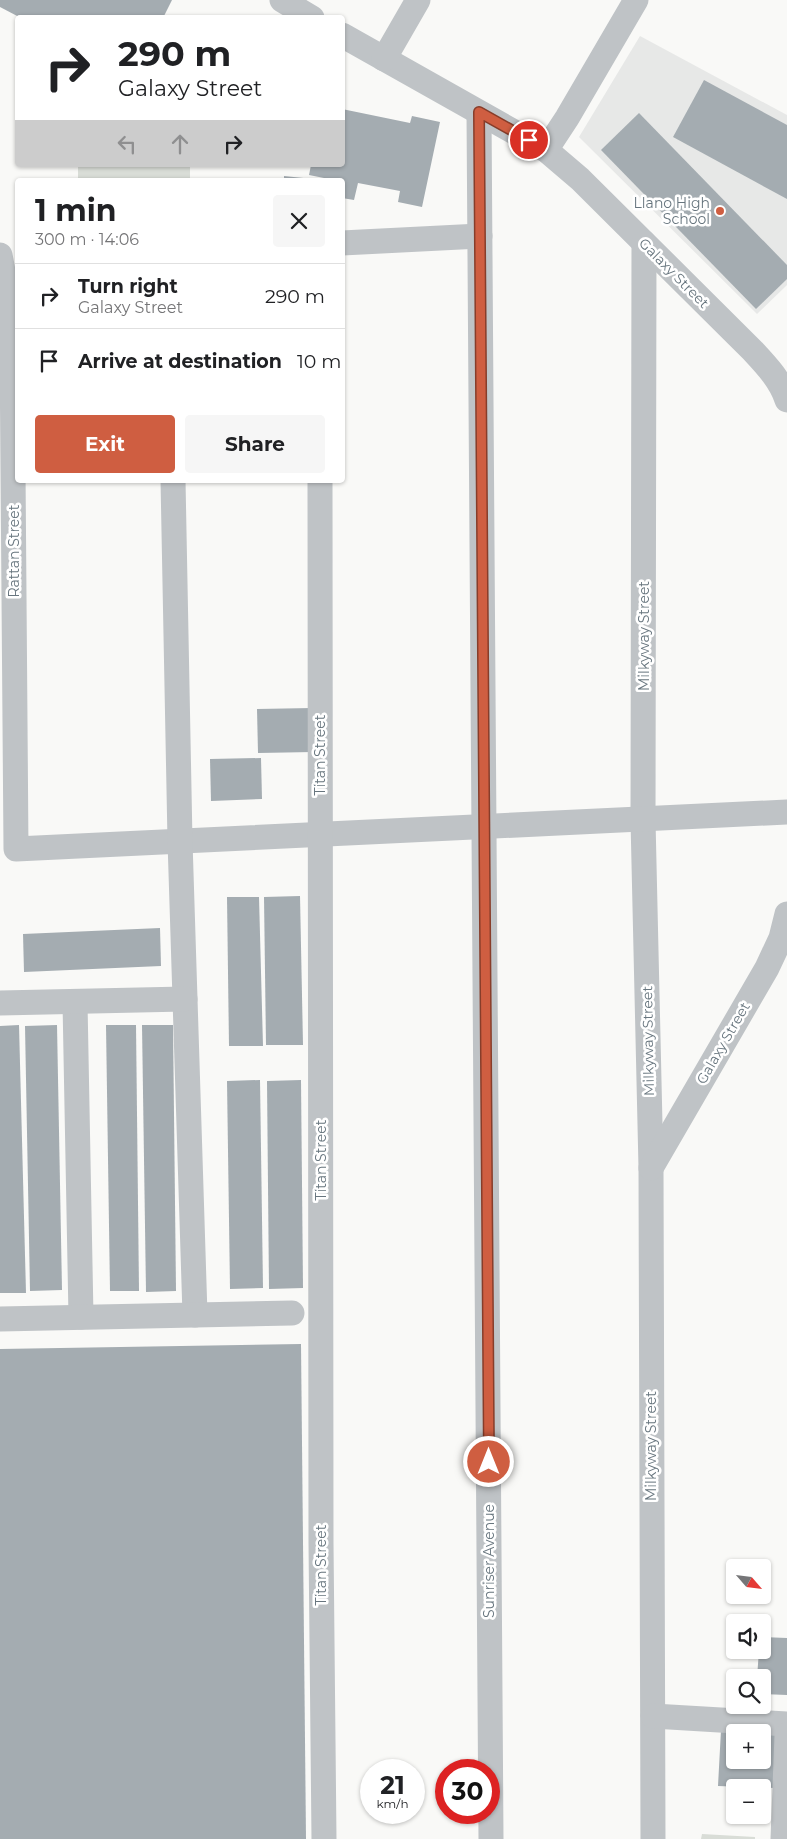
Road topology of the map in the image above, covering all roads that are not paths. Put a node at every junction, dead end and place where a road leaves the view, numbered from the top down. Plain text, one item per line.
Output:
1 (282, 0) edge
2 (418, 0) edge
3 (636, 0) edge
4 (307, 15) edge
5 (345, 37) edge
6 (384, 59) junction
7 (479, 112) junction
8 (546, 150) junction
9 (480, 236) junction
10 (345, 243) edge
11 (644, 243) junction
12 (6, 259) edge
13 (787, 400) edge
14 (173, 483) edge
15 (320, 483) edge
16 (787, 812) edge
17 (643, 820) junction
18 (485, 827) junction
19 (320, 835) junction
20 (180, 842) junction
21 (787, 914) edge
22 (185, 999) junction
23 (75, 1002) junction
24 (0, 1003) edge
25 (650, 1168) junction
26 (292, 1313) dead end
27 (195, 1315) junction
28 (81, 1318) junction
29 (0, 1319) edge
30 (653, 1716) junction
31 (787, 1724) edge
32 (787, 1735) edge
33 (324, 1839) edge
34 (491, 1839) edge
35 (653, 1839) edge
36 (783, 1839) edge

1 - 4 street
2 - 6 street
3 - 8 street
5 - 6 street, Galaxy Street
6 - 7 street, Galaxy Street
7 - 8 street, Galaxy Street
7 - 9 street, Sunriser Avenue
8 - 11 street, Galaxy Street
9 - 10 street
9 - 18 street, Sunriser Avenue
11 - 13 street, Galaxy Street
11 - 17 street, Milkyway Street
12 - 20 street, Rattan Street
14 - 20 street
15 - 19 street, Titan Street
16 - 17 street
17 - 18 street
17 - 25 street, Milkyway Street
18 - 19 street
18 - 34 street, Sunriser Avenue
19 - 20 street
19 - 33 street, Titan Street
20 - 22 street
21 - 25 street, Galaxy Street
22 - 23 street
22 - 27 street
23 - 24 street
23 - 28 street
25 - 30 street, Milkyway Street
26 - 27 street
27 - 28 street
28 - 29 street
30 - 31 street
30 - 35 street, Milkyway Street
32 - 36 street

